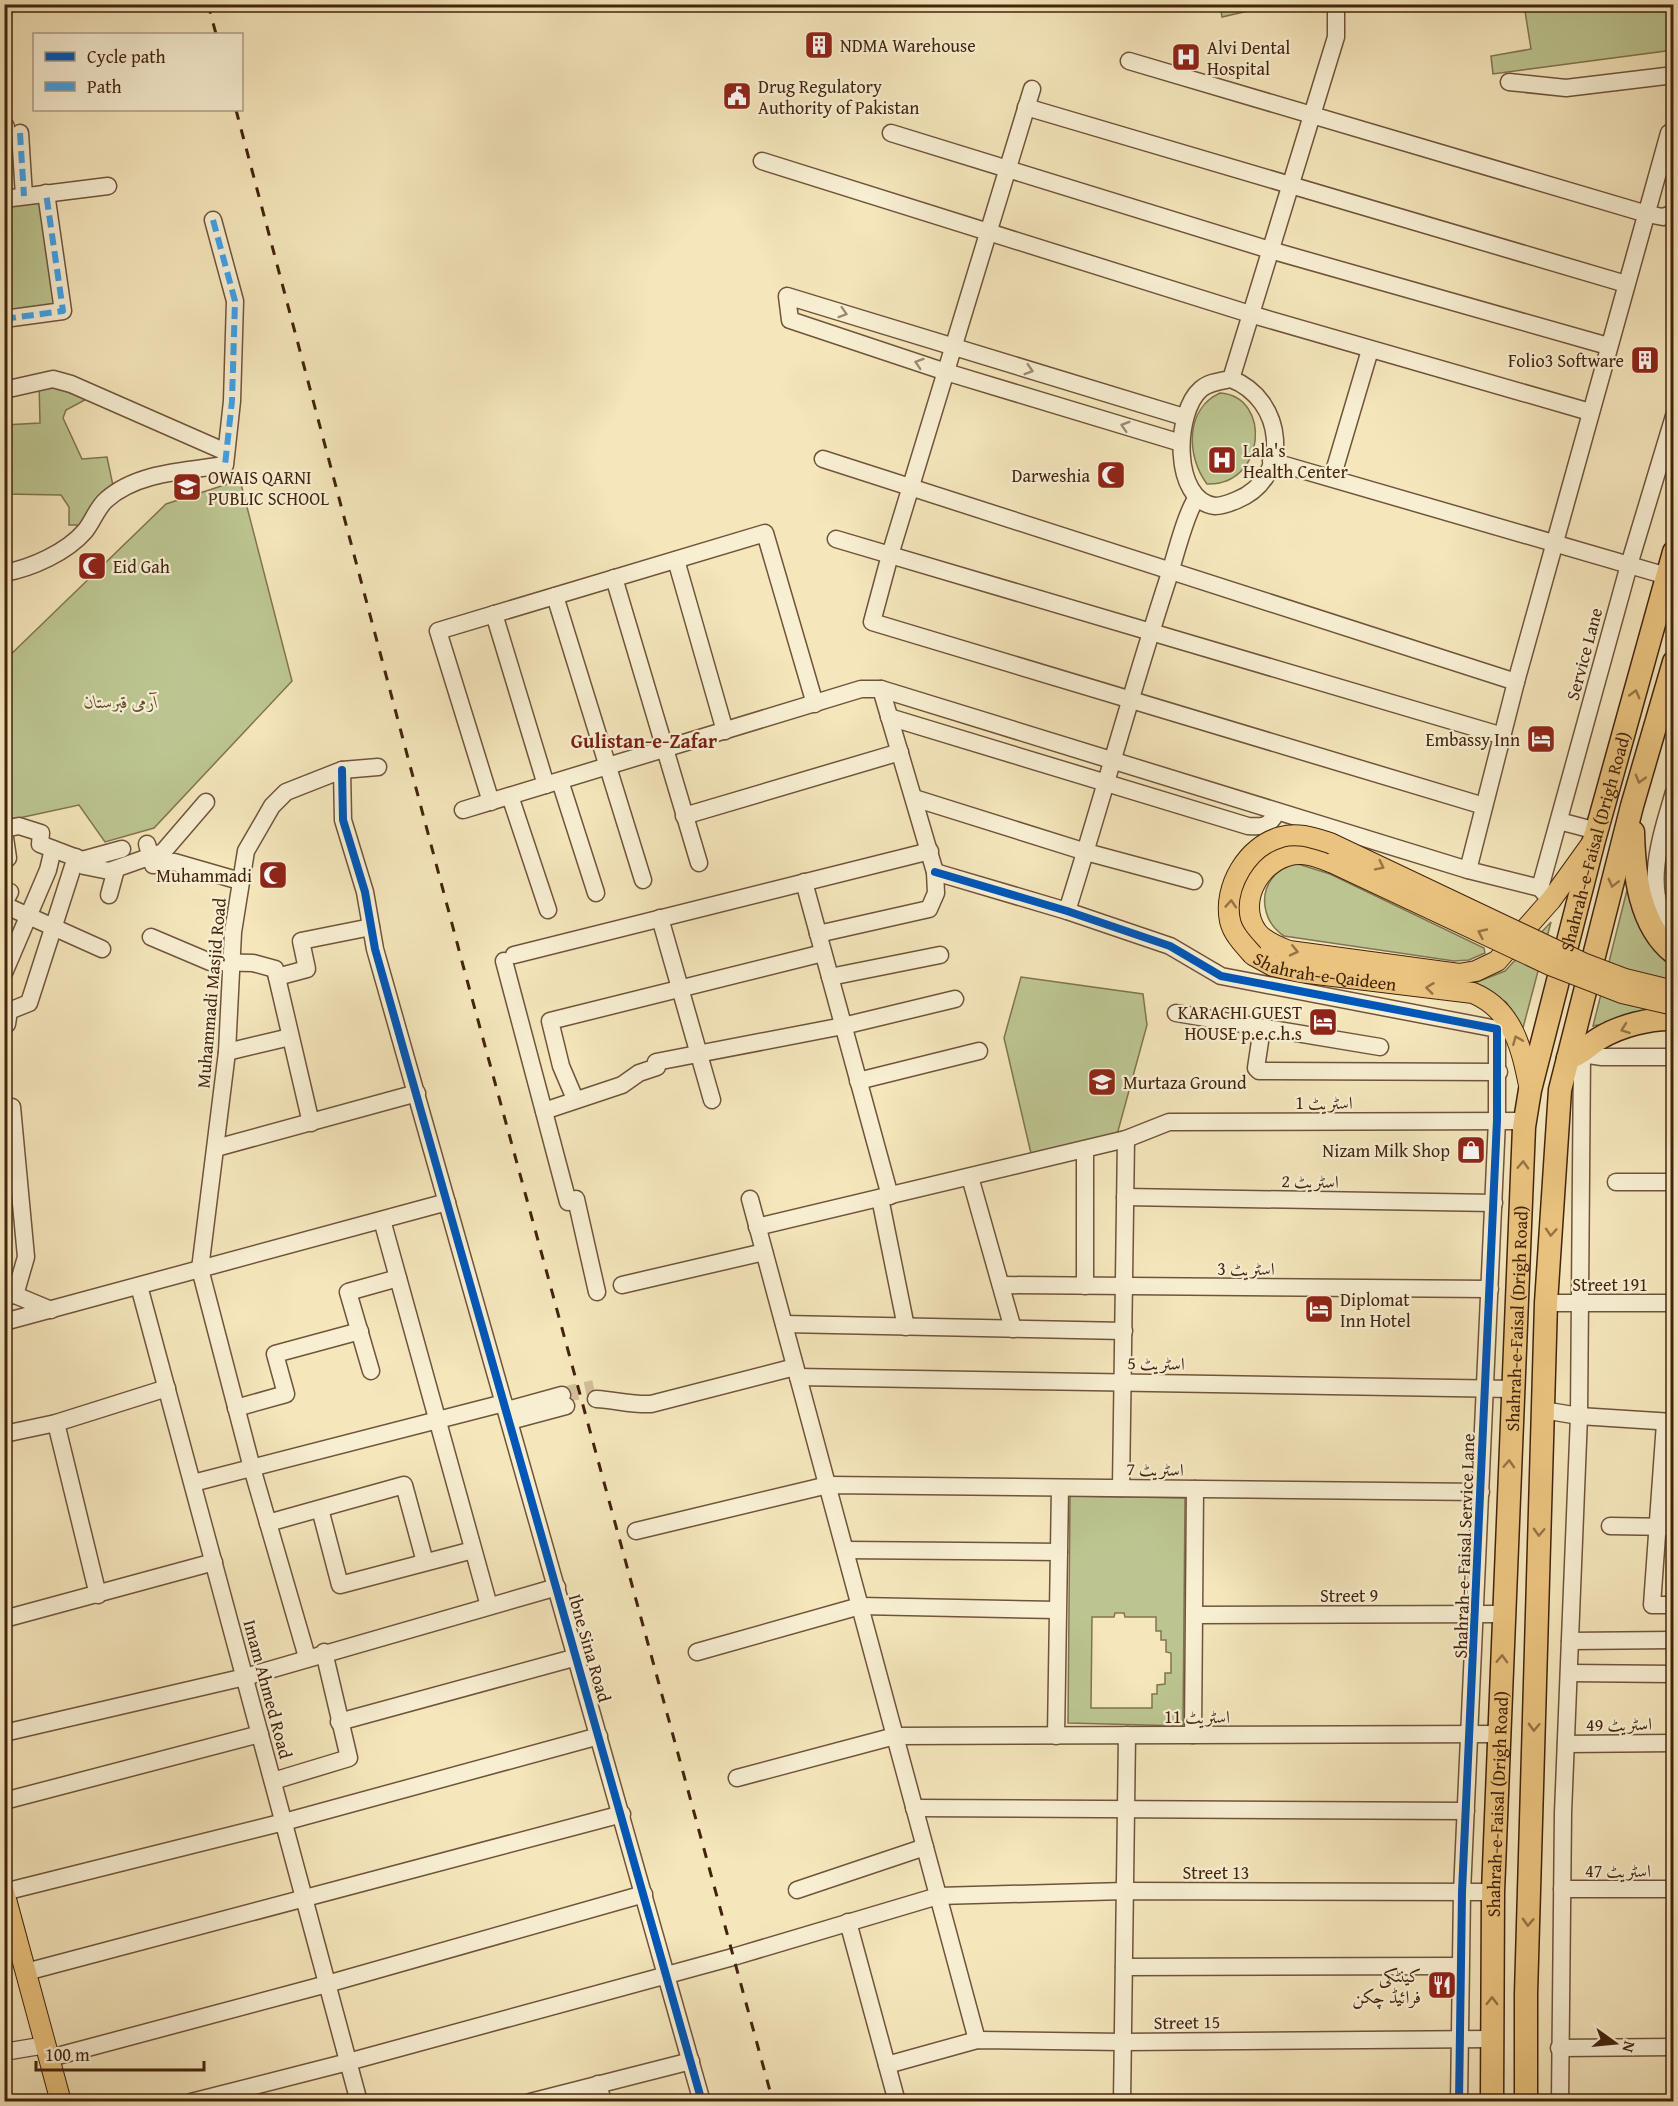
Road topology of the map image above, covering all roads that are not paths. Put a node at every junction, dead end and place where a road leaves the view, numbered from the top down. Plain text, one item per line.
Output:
1 (8, 4) edge
2 (1336, 4) edge
3 (4, 9) edge
4 (1129, 61) dead end
5 (1674, 75) edge
6 (1509, 82) dead end
7 (1032, 88) dead end
8 (1026, 107) junction
9 (1312, 115) junction
10 (10, 129) edge
11 (891, 133) dead end
12 (1669, 133) dead end
13 (762, 160) dead end
14 (1007, 169) junction
15 (108, 186) dead end
16 (1290, 187) junction
17 (46, 194) junction
18 (24, 196) junction
19 (4, 198) edge
20 (1664, 218) edge
21 (213, 220) dead end
22 (988, 232) junction
23 (1270, 250) junction
24 (1626, 284) junction
25 (1250, 314) junction
26 (4, 319) edge
27 (1608, 346) junction
28 (953, 347) junction
29 (1370, 350) junction
30 (946, 372) junction
31 (1231, 379) junction
32 (4, 390) edge
33 (1590, 412) junction
34 (1674, 416) edge
35 (1184, 417) junction
36 (1181, 444) junction
37 (226, 452) junction
38 (823, 459) dead end
39 (1271, 461) junction
40 (1332, 478) junction
41 (911, 485) junction
42 (1197, 498) junction
43 (836, 539) dead end
44 (1554, 543) junction
45 (1674, 552) edge
46 (890, 555) junction
47 (676, 560) junction
48 (1629, 565) junction
49 (1171, 569) junction
50 (4, 573) edge
51 (1667, 576) junction
52 (614, 578) junction
53 (555, 596) junction
54 (494, 614) junction
55 (1150, 633) junction
56 (1674, 662) edge
57 (1516, 682) junction
58 (1670, 685) edge
59 (881, 689) junction
60 (1130, 697) junction
61 (815, 704) junction
62 (890, 717) junction
63 (725, 731) junction
64 (1503, 736) junction
65 (664, 749) junction
66 (900, 752) junction
67 (1114, 762) junction
68 (608, 766) junction
69 (378, 767) dead end
70 (342, 770) junction
71 (553, 783) junction
72 (1107, 783) junction
73 (1674, 792) edge
74 (510, 796) junction
75 (914, 798) junction
76 (206, 802) dead end
77 (490, 802) junction
78 (1484, 806) junction
79 (1632, 806) junction
80 (464, 810) dead end
81 (1276, 813) junction
82 (684, 816) junction
83 (1559, 821) junction
84 (4, 830) edge
85 (1595, 836) junction
86 (53, 849) junction
87 (122, 849) dead end
88 (149, 850) junction
89 (930, 851) junction
90 (1086, 852) junction
91 (4, 859) edge
92 (79, 859) junction
93 (699, 863) dead end
94 (1468, 870) junction
95 (109, 871) junction
96 (935, 872) junction
97 (643, 880) dead end
98 (240, 881) junction
99 (1194, 881) dead end
100 (804, 882) junction
101 (4, 891) edge
102 (596, 893) dead end
103 (1545, 894) junction
104 (109, 895) dead end
105 (4, 904) edge
106 (548, 910) dead end
107 (1067, 911) junction
108 (29, 917) junction
109 (660, 918) junction
110 (371, 927) junction
111 (53, 928) junction
112 (818, 934) junction
113 (1674, 934) edge
114 (151, 937) dead end
115 (102, 949) dead end
116 (823, 952) junction
117 (1674, 953) edge
118 (940, 956) dead end
119 (231, 964) junction
120 (4, 973) edge
121 (277, 977) junction
122 (830, 977) junction
123 (680, 988) junction
124 (1674, 991) edge
125 (955, 999) dead end
126 (1674, 1005) edge
127 (1176, 1013) dead end
128 (1674, 1019) edge
129 (7, 1024) dead end
130 (843, 1026) junction
131 (1262, 1028) junction
132 (290, 1037) junction
133 (1380, 1047) dead end
134 (979, 1051) dead end
135 (227, 1052) junction
136 (699, 1054) junction
137 (1575, 1056) junction
138 (1674, 1057) edge
139 (1499, 1072) junction
140 (858, 1081) junction
141 (1530, 1090) junction
142 (417, 1093) junction
143 (575, 1099) junction
144 (712, 1100) dead end
145 (12, 1107) dead end
146 (544, 1111) junction
147 (1497, 1120) junction
148 (1526, 1120) junction
149 (311, 1123) junction
150 (1125, 1139) junction
151 (216, 1148) junction
152 (1084, 1149) junction
153 (970, 1177) junction
154 (1616, 1182) dead end
155 (1674, 1182) edge
156 (885, 1197) junction
157 (1125, 1197) junction
158 (750, 1200) dead end
159 (447, 1202) junction
160 (1494, 1203) junction
161 (382, 1220) junction
162 (758, 1227) junction
163 (764, 1252) junction
164 (200, 1269) junction
165 (398, 1278) junction
166 (622, 1285) dead end
167 (1001, 1285) junction
168 (139, 1286) junction
169 (1085, 1286) junction
170 (1125, 1286) junction
171 (1490, 1289) junction
172 (597, 1292) dead end
173 (10, 1296) edge
174 (1546, 1303) junction
175 (1579, 1303) junction
176 (1674, 1303) edge
177 (51, 1310) junction
178 (4, 1322) edge
179 (783, 1324) junction
180 (906, 1327) junction
181 (1013, 1329) junction
182 (360, 1331) junction
183 (1124, 1331) junction
184 (371, 1371) dead end
185 (797, 1372) junction
186 (1123, 1382) junction
187 (167, 1388) junction
188 (1485, 1388) junction
189 (1513, 1389) junction
190 (595, 1393) tunnel mouth
191 (564, 1401) tunnel mouth
192 (236, 1408) junction
193 (1543, 1410) junction
194 (507, 1412) junction
195 (1579, 1416) junction
196 (436, 1420) junction
197 (56, 1422) junction
198 (1669, 1422) edge
199 (4, 1434) edge
200 (252, 1468) junction
201 (193, 1483) junction
202 (828, 1485) junction
203 (1060, 1488) junction
204 (1121, 1488) junction
205 (1195, 1489) junction
206 (1481, 1492) junction
207 (320, 1509) junction
208 (268, 1523) junction
209 (1610, 1526) dead end
210 (1656, 1527) junction
211 (1674, 1527) edge
212 (636, 1532) dead end
213 (473, 1550) junction
214 (845, 1550) junction
215 (1059, 1552) junction
216 (214, 1562) junction
217 (425, 1562) junction
218 (557, 1587) junction
219 (98, 1595) junction
220 (1674, 1605) edge
221 (489, 1606) junction
222 (860, 1606) junction
223 (1057, 1610) junction
224 (1503, 1614) junction
225 (1195, 1615) junction
226 (1477, 1615) junction
227 (4, 1618) edge
228 (1674, 1640) edge
229 (1570, 1641) junction
230 (324, 1652) junction
231 (697, 1652) dead end
232 (307, 1657) junction
233 (577, 1657) junction
234 (1569, 1673) junction
235 (1674, 1674) edge
236 (245, 1677) junction
237 (339, 1722) junction
238 (4, 1733) edge
239 (260, 1734) junction
240 (1470, 1734) junction
241 (1500, 1734) junction
242 (1127, 1735) junction
243 (1193, 1735) junction
244 (599, 1736) junction
245 (895, 1736) junction
246 (1056, 1736) junction
247 (1674, 1743) edge
248 (1566, 1744) junction
249 (737, 1778) dead end
250 (273, 1781) junction
251 (4, 1802) edge
252 (914, 1808) junction
253 (1126, 1811) junction
254 (1466, 1811) junction
255 (621, 1814) junction
256 (284, 1822) junction
257 (925, 1847) junction
258 (1562, 1889) junction
259 (1674, 1889) edge
260 (797, 1890) dead end
261 (1125, 1891) junction
262 (4, 1892) edge
263 (1462, 1892) junction
264 (1493, 1892) junction
265 (644, 1894) junction
266 (938, 1896) junction
267 (305, 1900) junction
268 (848, 1922) junction
269 (1460, 1966) junction
270 (1124, 1967) junction
271 (26, 1972) junction
272 (667, 1974) junction
273 (327, 1984) junction
274 (1458, 2038) junction
275 (1491, 2039) junction
276 (977, 2040) junction
277 (1123, 2042) junction
278 (1674, 2047) edge
279 (1559, 2048) junction
280 (4, 2052) edge
281 (48, 2052) junction
282 (691, 2061) junction
283 (348, 2062) junction
284 (887, 2065) junction
285 (598, 2084) junction
286 (61, 2102) edge
287 (191, 2102) edge
288 (359, 2102) edge
289 (530, 2102) edge
290 (603, 2102) edge
291 (702, 2102) edge
292 (897, 2102) edge
293 (1122, 2102) edge
294 (1459, 2102) edge
295 (1492, 2102) edge
296 (1526, 2102) edge
297 (1560, 2102) edge

1 - 3 street
2 - 9 street
4 - 9 street
5 - 6 street
7 - 8 street
8 - 14 street
8 - 16 street
9 - 16 street
9 - 20 street
10 - 18 street
11 - 14 street
12 - 20 street
13 - 22 street
14 - 22 street
14 - 23 street
15 - 17 street
16 - 23 street
16 - 24 street
17 - 18 street
17 - 26 street
18 - 19 street
20 - 24 street
21 - 37 street
22 - 25 street
22 - 28 street
23 - 25 street
23 - 27 street
24 - 27 street
25 - 29 street
25 - 31 street
27 - 33 street
28 - 30 street
30 -> 28 street
28 -> 35 street
29 - 33 street
29 - 40 street
36 -> 30 street
30 - 41 street
31 - 35 street
31 - 39 street
32 - 37 street
33 - 44 street
34 - 48 street, Service Lane
35 - 36 street
36 - 42 street
37 - 50 street
38 - 41 street
39 - 40 street
39 - 42 street
40 - 44 street
41 - 46 street
41 - 49 street
42 - 49 street
43 - 46 street
44 - 48 street
44 - 57 street
45 - 51 highway, Shahrah-e-Faisal (Drigh Road)
46 - 55 street
46 - 60 street
47 - 52 street
47 - 61 street
47 - 63 street
48 - 51 street
48 - 83 street, Service Lane
49 - 55 street
49 - 57 street
85 -> 51 highway, Shahrah-e-Faisal (Drigh Road)
52 - 53 street
52 - 65 street
53 - 54 street
53 - 68 street
54 - 71 street
54 - 77 street
55 - 60 street
55 - 64 street
56 - 58 highway, Shahrah-e-Faisal (Drigh Road)
57 - 64 street
58 -> 79 highway, Shahrah-e-Faisal (Drigh Road)
59 - 61 street
59 - 62 street
59 - 67 street
60 - 67 street
60 - 78 street
61 - 63 street
62 - 66 street
62 - 72 street
63 - 65 street
64 - 78 street
65 - 68 street
65 - 82 street
66 - 75 street
66 - 82 street
67 - 72 street
67 - 81 street
68 - 71 street
68 - 97 street
69 - 70 street, Muhammadi Masjid Road
70 - 98 street, Muhammadi Masjid Road
70 - 110 street, Ibne Sina Road
71 - 74 street
71 - 102 street
72 - 81 street
72 - 90 street
73 - 113 street
74 - 77 street
74 - 106 street
75 - 89 street
75 - 90 street
76 - 88 street
77 - 80 street
78 - 94 street
79 - 117 highway
79 -> 137 highway, Shahrah-e-Faisal (Drigh Road)
81 - 94 street
82 - 93 street
83 - 85 street
83 - 103 street, Service Lane
84 - 86 street
84 - 91 street
85 - 103 main road, Shahrah-e-Qaideen
85 - 141 highway, Shahrah-e-Faisal (Drigh Road)
86 - 92 street
86 - 108 street
87 - 92 street
88 - 95 street
88 - 98 street
89 - 96 street
89 - 100 street
90 - 99 street
90 - 107 street
92 - 95 street
92 - 111 street
94 - 103 street
95 - 104 street
96 - 107 street
96 - 112 street
98 - 119 street, Muhammadi Masjid Road
100 - 109 street
100 - 112 street
101 - 105 street
126 -> 103 main road, Shahrah-e-Qaideen, bridge
105 - 108 street
107 - 139 street, Shahrah-e-Faisal Service Lane
108 - 111 street
108 - 120 street
109 - 123 street
109 - 146 street
110 - 121 street
110 - 142 street, Ibne Sina Road
111 - 115 street
111 - 129 street
112 - 116 street
114 - 119 street
116 - 122 street
116 - 123 street
118 - 122 street
119 - 121 street
119 - 135 street, Muhammadi Masjid Road
121 - 132 street
122 - 130 street
123 - 136 street
123 - 143 street
141 -> 124 main road, Shahrah-e-Qaideen, bridge
125 - 130 street
127 - 131 street
128 -> 137 highway
130 - 136 street
130 - 140 street
131 - 133 street
131 - 139 street
132 - 135 street
132 - 149 street
134 - 140 street
135 - 151 street, Muhammadi Masjid Road
136 - 143 street
136 - 144 street
137 - 138 street
137 -> 174 highway, Shahrah-e-Faisal (Drigh Road)
137 - 175 street
139 - 147 street, Shahrah-e-Faisal Service Lane
140 - 156 street
141 - 148 highway, Shahrah-e-Faisal (Drigh Road)
142 - 149 street
142 - 159 street, Ibne Sina Road
143 - 146 street
145 - 173 street
146 - 172 street
147 - 148 street, اسٹریٹ 1
147 - 150 street, اسٹریٹ 1
147 - 160 street, Shahrah-e-Faisal Service Lane
189 -> 148 highway, Shahrah-e-Faisal (Drigh Road)
149 - 151 street
150 - 152 street, اسٹریٹ 1
150 - 157 street
151 - 164 street, Muhammadi Masjid Road
152 - 153 street, اسٹریٹ 1
152 - 169 street
153 - 156 street, اسٹریٹ 1
153 - 167 street
154 - 155 street
156 - 162 street, اسٹریٹ 1
156 - 180 street
157 - 160 street, اسٹریٹ 2
157 - 170 street
158 - 162 street
159 - 161 street
159 - 194 street, Ibne Sina Road
160 - 171 street, Shahrah-e-Faisal Service Lane
161 - 164 street
161 - 165 street
162 - 163 street
163 - 166 street
163 - 179 street
164 - 168 street
164 - 192 street
165 - 182 street
165 - 196 street
167 - 169 street, اسٹریٹ 3
167 - 181 street
168 - 177 street
168 - 187 street, Imam Ahmed Road
169 - 170 street, اسٹریٹ 3
170 - 171 street, اسٹریٹ 3
170 - 183 street
171 - 188 street, Shahrah-e-Faisal Service Lane
173 - 177 street
174 - 175 street, Street 191
174 - 193 highway, Shahrah-e-Faisal (Drigh Road)
175 - 176 street, Street 191
175 - 195 street
177 - 178 street
179 - 180 street
179 - 185 street
180 - 181 street
181 - 183 street
182 - 184 street
182 - 192 street
183 - 186 street
185 - 186 street, اسٹریٹ 5
185 - 190 street, اسٹریٹ 5
185 - 202 street
186 - 188 street, اسٹریٹ 5
186 - 204 street
187 - 197 street
187 - 201 street, Imam Ahmed Road
188 - 189 street, اسٹریٹ 5
188 - 206 street, Shahrah-e-Faisal Service Lane
224 -> 189 highway, Shahrah-e-Faisal (Drigh Road)
191 - 194 street
192 - 200 street
193 - 195 street
193 -> 296 highway, Shahrah-e-Faisal (Drigh Road)
194 - 196 street
194 - 218 street, Ibne Sina Road
195 - 198 street
195 - 229 street
196 - 200 street
196 - 213 street
197 - 199 street
197 - 219 street
198 - 210 street
200 - 201 street
200 - 208 street
201 - 216 street, Imam Ahmed Road
202 - 203 street, اسٹریٹ 7
202 - 212 street, اسٹریٹ 7
202 - 214 street
203 - 204 street, اسٹریٹ 7
203 - 215 street
204 - 205 street, اسٹریٹ 7
205 - 206 street, اسٹریٹ 7
205 - 225 street
206 - 226 street, Shahrah-e-Faisal Service Lane
207 - 208 street
207 - 217 street
207 - 217 street
208 - 232 street
209 - 210 street
210 - 211 street
210 - 220 street
213 - 217 street
213 - 221 street
214 - 215 street
214 - 222 street
215 - 223 street
216 - 219 street
216 - 236 street, Imam Ahmed Road
218 - 221 street
218 - 233 street, Ibne Sina Road
219 - 227 street
221 - 230 street
222 - 223 street
222 - 231 street
222 - 245 street
223 - 246 street
224 - 226 street, Street 9
241 -> 224 highway, Shahrah-e-Faisal (Drigh Road)
225 - 226 street, Street 9
225 - 243 street
226 - 240 street, Shahrah-e-Faisal Service Lane
228 - 229 street
229 - 234 street
230 - 232 street
230 - 237 street
232 - 236 street
233 - 237 street
233 - 244 street, Ibne Sina Road
234 - 235 street
234 - 248 street
236 - 238 street
236 - 239 street, Imam Ahmed Road
237 - 250 street
239 - 250 street, Imam Ahmed Road
239 - 251 street
240 - 241 street, اسٹریٹ 11
240 - 243 street, اسٹریٹ 11
240 - 254 street, Shahrah-e-Faisal Service Lane
241 - 264 highway, Shahrah-e-Faisal (Drigh Road)
242 - 243 street, اسٹریٹ 11
242 - 246 street, اسٹریٹ 11
242 - 253 street
244 - 255 street, Ibne Sina Road
244 - 256 street
245 - 246 street, اسٹریٹ 11
245 - 249 street, اسٹریٹ 11
245 - 252 street
247 - 248 street, اسٹریٹ 49
248 - 258 street
250 - 256 street, Imam Ahmed Road
252 - 253 street
252 - 257 street
253 - 254 street
253 - 261 street
254 - 263 street, Shahrah-e-Faisal Service Lane
255 - 265 street, Ibne Sina Road
255 - 267 street
256 - 262 street
256 - 267 street, Imam Ahmed Road
257 - 260 street
257 - 266 street
258 - 259 street, اسٹریٹ 47
258 - 279 street
261 - 263 street, Street 13
261 - 266 street, Street 13
261 - 270 street
262 - 271 main road
263 - 264 street, Street 13
263 - 269 street, Shahrah-e-Faisal Service Lane
275 -> 264 highway, Shahrah-e-Faisal (Drigh Road)
265 - 272 street, Ibne Sina Road
265 - 273 street
266 - 268 street, Street 13
266 - 276 street
267 - 271 street
267 - 273 street, Imam Ahmed Road
268 - 272 street, Street 13
268 - 284 street
269 - 270 street
269 - 274 street, Shahrah-e-Faisal Service Lane
270 - 277 street
271 - 281 main road
272 - 282 street, Ibne Sina Road
272 - 283 street, Street 13
273 - 281 street
273 - 283 street, Imam Ahmed Road
274 - 275 street, Street 15
274 - 277 street, Street 15
274 - 294 street, Shahrah-e-Faisal Service Lane
275 - 295 highway, Shahrah-e-Faisal (Drigh Road)
276 - 277 street, Street 15
276 - 284 street, Street 15
277 - 293 street
278 - 279 street
279 - 297 street
280 - 281 street
281 - 286 main road
282 - 285 street
282 - 291 street, Ibne Sina Road
283 - 287 street, Street 13
283 - 288 street, Imam Ahmed Road
284 - 292 street
285 - 289 street
285 - 290 street

